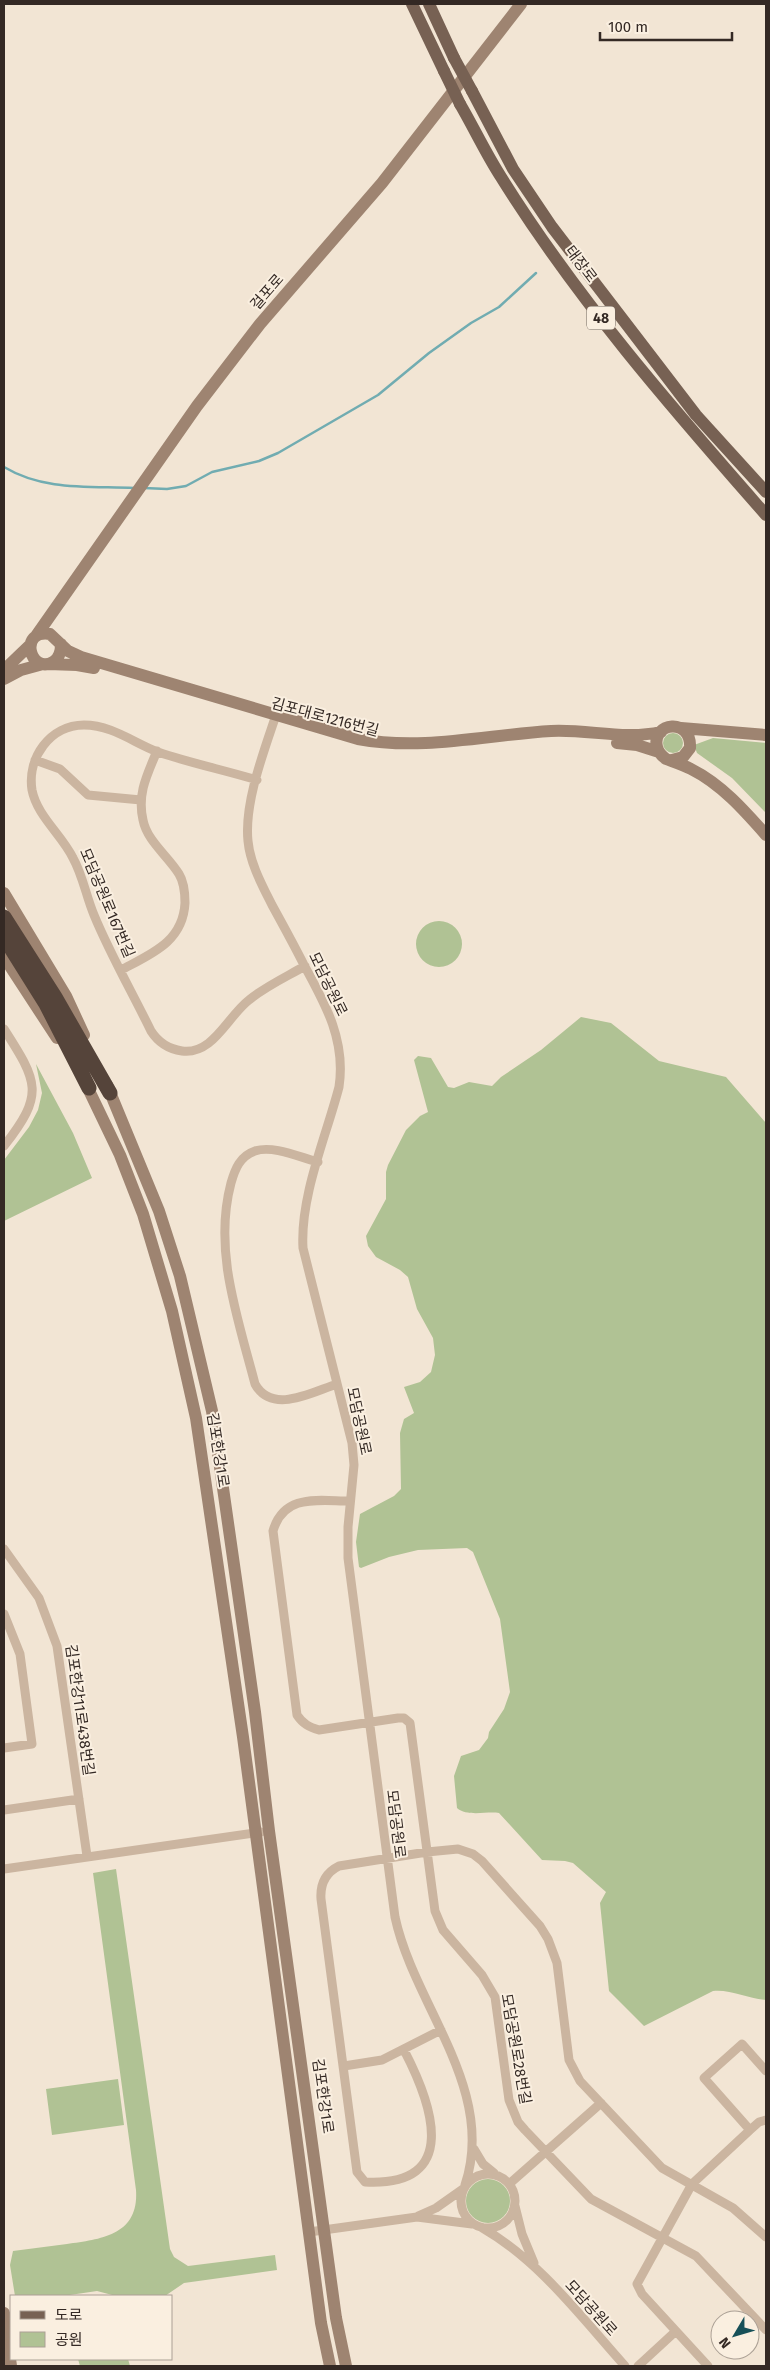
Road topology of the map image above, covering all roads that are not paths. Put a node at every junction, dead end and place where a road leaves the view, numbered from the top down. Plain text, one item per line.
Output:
1 (412, 4) edge
2 (428, 4) edge
3 (521, 4) edge
4 (766, 492) edge
5 (766, 515) edge
6 (52, 612) junction
7 (33, 640) junction
8 (58, 640) junction
9 (46, 664) junction
10 (4, 670) edge
11 (4, 679) edge
12 (275, 718) junction
13 (680, 728) junction
14 (705, 730) junction
15 (661, 732) junction
16 (766, 735) edge
17 (689, 747) junction
18 (157, 751) junction
19 (659, 752) junction
20 (35, 760) junction
21 (672, 760) junction
22 (257, 780) junction
23 (141, 800) junction
24 (766, 830) edge
25 (766, 835) edge
26 (4, 893) edge
27 (4, 917) edge
28 (4, 937) edge
29 (4, 957) edge
30 (305, 966) junction
31 (121, 970) junction
32 (4, 1029) edge
33 (89, 1088) junction
34 (110, 1093) junction
35 (4, 1146) edge
36 (318, 1162) junction
37 (337, 1384) junction
38 (350, 1501) junction
39 (4, 1549) edge
40 (4, 1614) edge
41 (370, 1723) junction
42 (4, 1748) edge
43 (79, 1799) junction
44 (4, 1810) edge
45 (269, 1831) junction
46 (254, 1833) junction
47 (427, 1852) junction
48 (86, 1856) junction
49 (387, 1859) junction
50 (4, 1869) edge
51 (441, 2030) junction
52 (404, 2050) junction
53 (344, 2066) junction
54 (766, 2071) edge
55 (601, 2103) junction
56 (766, 2120) edge
57 (750, 2130) junction
58 (474, 2149) junction
59 (545, 2152) junction
60 (496, 2174) junction
61 (509, 2184) junction
62 (692, 2184) junction
63 (464, 2187) junction
64 (515, 2205) junction
65 (417, 2216) junction
66 (477, 2226) junction
67 (325, 2230) junction
68 (309, 2232) junction
69 (766, 2236) edge
70 (661, 2237) junction
71 (536, 2268) junction
72 (4, 2314) edge
73 (766, 2330) edge
74 (676, 2331) junction
75 (4, 2336) edge
76 (10, 2366) edge
77 (330, 2366) edge
78 (346, 2366) edge
79 (625, 2366) edge
80 (638, 2366) edge
81 (708, 2366) edge

1 - 5 main road, 태장로 / 48, bridge
2 - 4 main road, 태장로 / 48, bridge
3 - 6 street, 걸포로
6 - 7 street, 걸포로
6 - 8 street
7 - 8 street
7 - 9 street
7 - 10 street
8 - 9 street
8 - 12 street, 김포대로1216번길
9 - 11 street, 김포대로1216번길
9 - 12 street, 김포대로1216번길
12 - 15 street, 김포대로1216번길
12 - 19 street, 김포대로1216번길
12 - 22 street, 모담공원로
13 - 14 street
13 - 15 street
13 - 17 street
14 - 16 street
14 - 17 street
15 - 19 street
17 - 21 street
17 - 24 street
18 - 20 street, 모담공원로167번길
18 - 22 street, 모담공원로167번길
18 - 23 street, 모담공원로167번길
19 - 21 street
20 - 23 street
20 - 31 street, 모담공원로167번길
21 - 25 street
22 - 30 street, 모담공원로
23 - 31 street, 모담공원로167번길
26 - 34 street, 김포한강1로
27 - 34 highway
28 - 33 highway
29 - 33 street, 김포한강1로
30 - 31 street, 모담공원로167번길
30 - 36 street, 모담공원로
32 - 35 street
33 - 46 street, 김포한강1로
34 - 45 street, 김포한강1로
36 - 37 street, 모담공원로
36 - 37 street
37 - 38 street, 모담공원로
38 - 41 street, 모담공원로
38 - 41 street, 모담공원로28번길
39 - 43 street, 김포한강11로438번길
40 - 42 street
41 - 47 street, 모담공원로28번길
41 - 49 street, 모담공원로
43 - 44 street, 김포한강11로438번길
43 - 48 street, 김포한강11로438번길
45 - 46 street
45 - 67 street, 김포한강1로
46 - 48 street
46 - 68 street, 김포한강1로
47 - 49 street
47 - 55 street
47 - 59 street, 모담공원로28번길
48 - 50 street
49 - 51 street, 모담공원로
49 - 53 street
51 - 52 street
51 - 58 street, 모담공원로
52 - 53 street
52 - 53 street
54 - 57 street
55 - 59 street
55 - 62 street
56 - 57 street
57 - 62 street
58 - 60 street
58 - 63 street
59 - 61 street
59 - 70 street, 모담공원로28번길
60 - 61 street
60 - 63 street
61 - 64 street
62 - 69 street
62 - 70 street
63 - 65 street
63 - 66 street
64 - 66 street
64 - 71 street
65 - 66 street
65 - 67 street
66 - 71 street
67 - 68 street
67 - 78 street, 김포한강1로
68 - 77 street, 김포한강1로
70 - 73 street, 모담공원로28번길
70 - 74 street
71 - 79 street, 모담공원로
72 - 76 street
74 - 80 street
74 - 81 street
75 - 76 street

